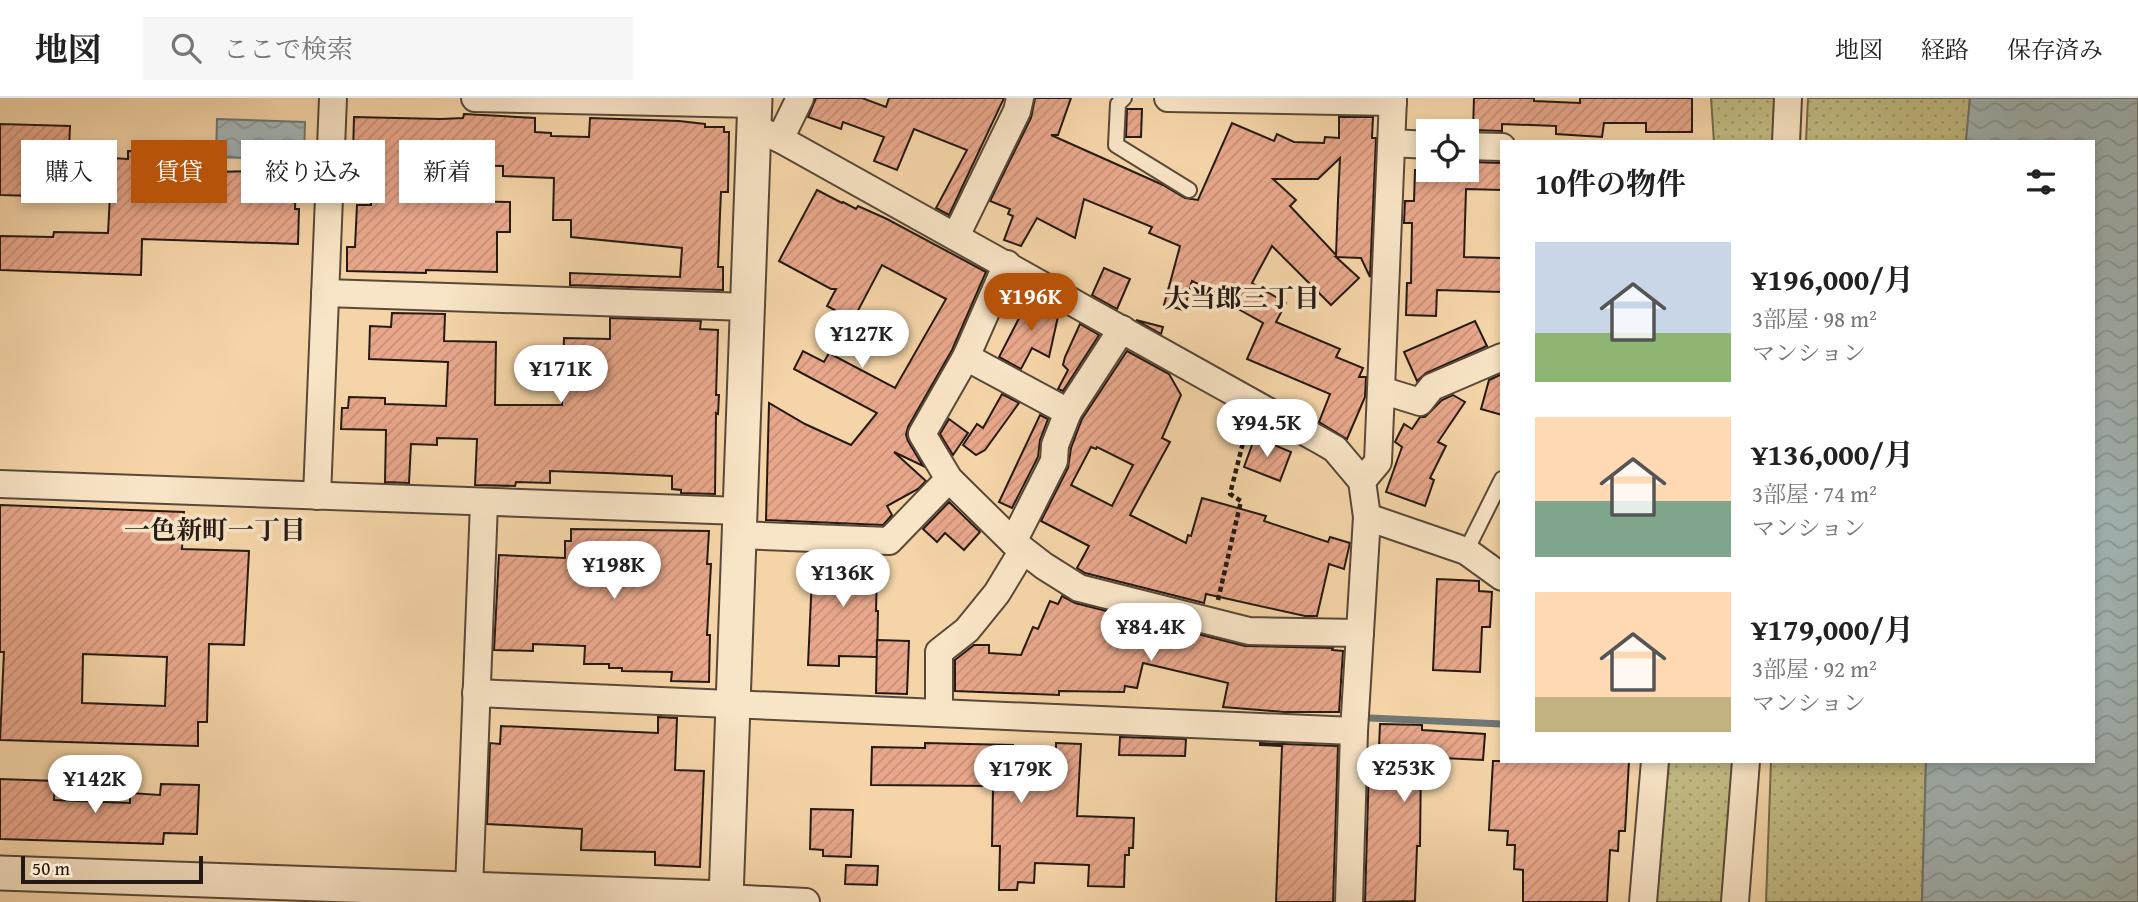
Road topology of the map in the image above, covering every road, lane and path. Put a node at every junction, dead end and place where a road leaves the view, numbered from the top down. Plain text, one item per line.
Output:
1 (333, 98) edge
2 (475, 98) edge
3 (800, 98) edge
4 (1020, 98) edge
5 (1124, 98) edge
6 (1168, 98) edge
7 (1788, 98) edge
8 (1393, 100) edge
9 (761, 117) edge
10 (1786, 140) edge
11 (1392, 143) junction
12 (1416, 144) edge
13 (1479, 146) edge
14 (1500, 147) edge
15 (1189, 190) dead end
16 (956, 236) junction
17 (1007, 264) junction
18 (325, 293) junction
19 (748, 307) junction
20 (1122, 329) junction
21 (966, 357) junction
22 (1500, 358) edge
23 (1381, 390) junction
24 (1253, 402) junction
25 (1068, 412) junction
26 (949, 479) junction
27 (1363, 481) junction
28 (1500, 483) edge
29 (0, 484) edge
30 (317, 496) junction
31 (484, 503) junction
32 (1367, 517) junction
33 (740, 523) junction
34 (1018, 546) junction
35 (1466, 551) junction
36 (1500, 576) edge
37 (1213, 622) junction
38 (1360, 634) junction
39 (476, 692) junction
40 (733, 704) junction
41 (939, 713) junction
42 (1354, 731) junction
43 (1655, 763) edge
44 (1746, 763) edge
45 (0, 873) edge
46 (311, 893) edge
47 (473, 893) edge
48 (731, 900) edge
49 (806, 902) edge
50 (1349, 902) edge
51 (1643, 902) edge
52 (1735, 902) edge

1 - 18 street
2 - 9 street
3 - 9 street
4 - 16 street
5 - 15 lane
6 - 8 street
7 - 10 street
8 - 11 street
9 - 16 street
9 - 19 street
11 - 12 street
11 - 23 street
13 - 14 street
16 - 17 street
17 - 20 street
17 - 21 street
18 - 19 street
18 - 30 street
19 - 33 street
20 - 24 street
20 - 25 street
21 - 25 street
21 - 26 street
22 - 23 street
23 - 27 street
24 - 27 street
24 - 37 path
25 - 34 street
26 - 33 street
26 - 34 street
27 - 32 street
28 - 35 lane
29 - 30 street
30 - 31 street
31 - 33 street
31 - 39 street
32 - 35 street
32 - 38 street
33 - 40 street
34 - 37 street
34 - 41 street
35 - 36 street
37 - 38 street
38 - 42 street
39 - 40 street
39 - 47 street
40 - 41 street
40 - 48 street
41 - 42 street
42 - 50 street
43 - 51 street
44 - 52 street
45 - 46 street
46 - 47 street
47 - 48 street
48 - 49 street

